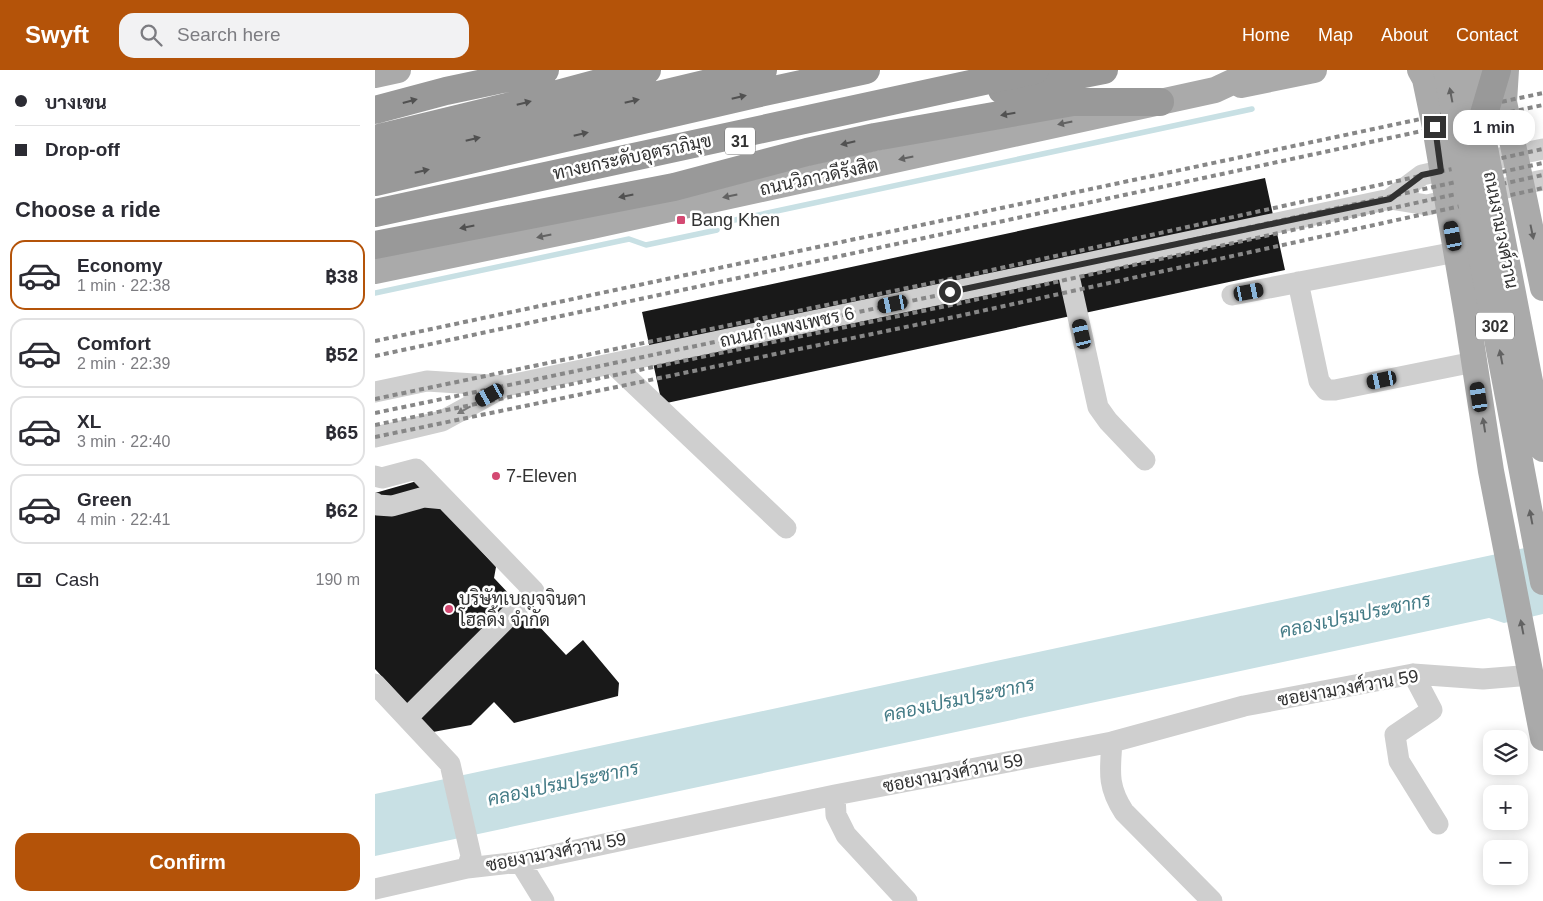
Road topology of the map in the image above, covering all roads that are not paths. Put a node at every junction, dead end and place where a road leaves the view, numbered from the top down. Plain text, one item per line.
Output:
1 (398, 70) edge
2 (545, 70) edge
3 (647, 70) edge
4 (763, 70) edge
5 (866, 70) edge
6 (1035, 70) edge
7 (1103, 70) edge
8 (1258, 70) edge
9 (1314, 70) edge
10 (1420, 70) edge
11 (1446, 70) edge
12 (1471, 70) edge
13 (1497, 70) edge
14 (1506, 70) edge
15 (375, 75) edge
16 (1215, 90) junction
17 (1160, 102) junction
18 (375, 110) edge
19 (1481, 124) junction
20 (375, 139) edge
21 (1543, 149) edge
22 (1516, 155) junction
23 (375, 162) edge
24 (1441, 171) junction
25 (375, 182) edge
26 (1532, 182) edge
27 (1390, 199) junction
28 (1447, 201) junction
29 (375, 202) edge
30 (375, 213) edge
31 (375, 244) edge
32 (1456, 252) junction
33 (1067, 267) junction
34 (375, 270) edge
35 (1298, 282) junction
36 (1543, 288) edge
37 (1543, 294) edge
38 (1232, 295) dead end
39 (1467, 315) junction
40 (1474, 362) junction
41 (613, 364) junction
42 (506, 386) junction
43 (375, 392) edge
44 (375, 437) edge
45 (1543, 450) edge
46 (1145, 460) dead end
47 (379, 477) edge
48 (445, 499) junction
49 (383, 505) edge
50 (786, 528) dead end
51 (1543, 582) edge
52 (1413, 674) junction
53 (1531, 675) junction
54 (375, 684) edge
55 (407, 718) junction
56 (1543, 738) edge
57 (1112, 742) junction
58 (835, 795) junction
59 (1438, 824) dead end
60 (469, 862) junction
61 (520, 862) junction
62 (375, 888) edge
63 (544, 901) edge
64 (907, 901) edge
65 (1212, 901) edge

1 - 15 main road
18 -> 2 highway
20 -> 3 highway
23 -> 4 highway
25 -> 5 highway, ทางยกระดับอุตราภิมุข / 31
6 - 30 highway, ทางยกระดับอุตราภิมุข / 31, bridge
7 - 29 highway, 31
8 - 16 main road, ถนนวิภาวดีรังสิต
9 - 16 main road
10 - 24 main road
51 -> 11 main road, ถนนงามวงศ์วาน / 302, bridge
12 - 19 main road, ถนนงามวงศ์วาน / 302, bridge
13 - 19 highway, bridge
14 - 22 main road
16 - 17 main road, ถนนวิภาวดีรังสิต
17 -> 31 highway
17 -> 34 main road, ถนนวิภาวดีรังสิต
19 - 45 main road, ถนนงามวงศ์วาน / 302, bridge
21 - 22 street, ถนนกำแพงเพชร 6
22 - 24 street, ถนนกำแพงเพชร 6
22 - 26 main road
24 - 27 street, ถนนกำแพงเพชร 6
24 - 28 main road
26 - 28 street, ถนนกำแพงเพชร 6
26 -> 36 main road
27 - 28 street, ถนนกำแพงเพชร 6
27 - 33 street, ถนนกำแพงเพชร 6
28 - 32 main road
32 - 35 street
32 - 39 main road
33 - 41 street, ถนนกำแพงเพชร 6
33 - 46 street
35 - 38 street
35 - 40 street
37 - 39 main road
39 - 40 main road
53 -> 40 main road
41 - 42 street, ถนนกำแพงเพชร 6
41 - 50 street
42 - 43 street, ถนนกำแพงเพชร 6
42 -> 44 street, ถนนกำแพงเพชร 6
47 - 48 street
47 - 49 street
48 - 49 street
48 - 55 street
52 - 53 street, ซอยงามวงศ์วาน 59
52 - 57 street, ซอยงามวงศ์วาน 59
52 - 59 street
53 - 56 main road
54 - 55 street
55 - 60 street
57 - 58 street, ซอยงามวงศ์วาน 59
57 - 65 street
58 - 61 street, ซอยงามวงศ์วาน 59
58 - 64 street
60 - 61 street, ซอยงามวงศ์วาน 59
60 - 62 street, ซอยงามวงศ์วาน 59
61 - 63 street

